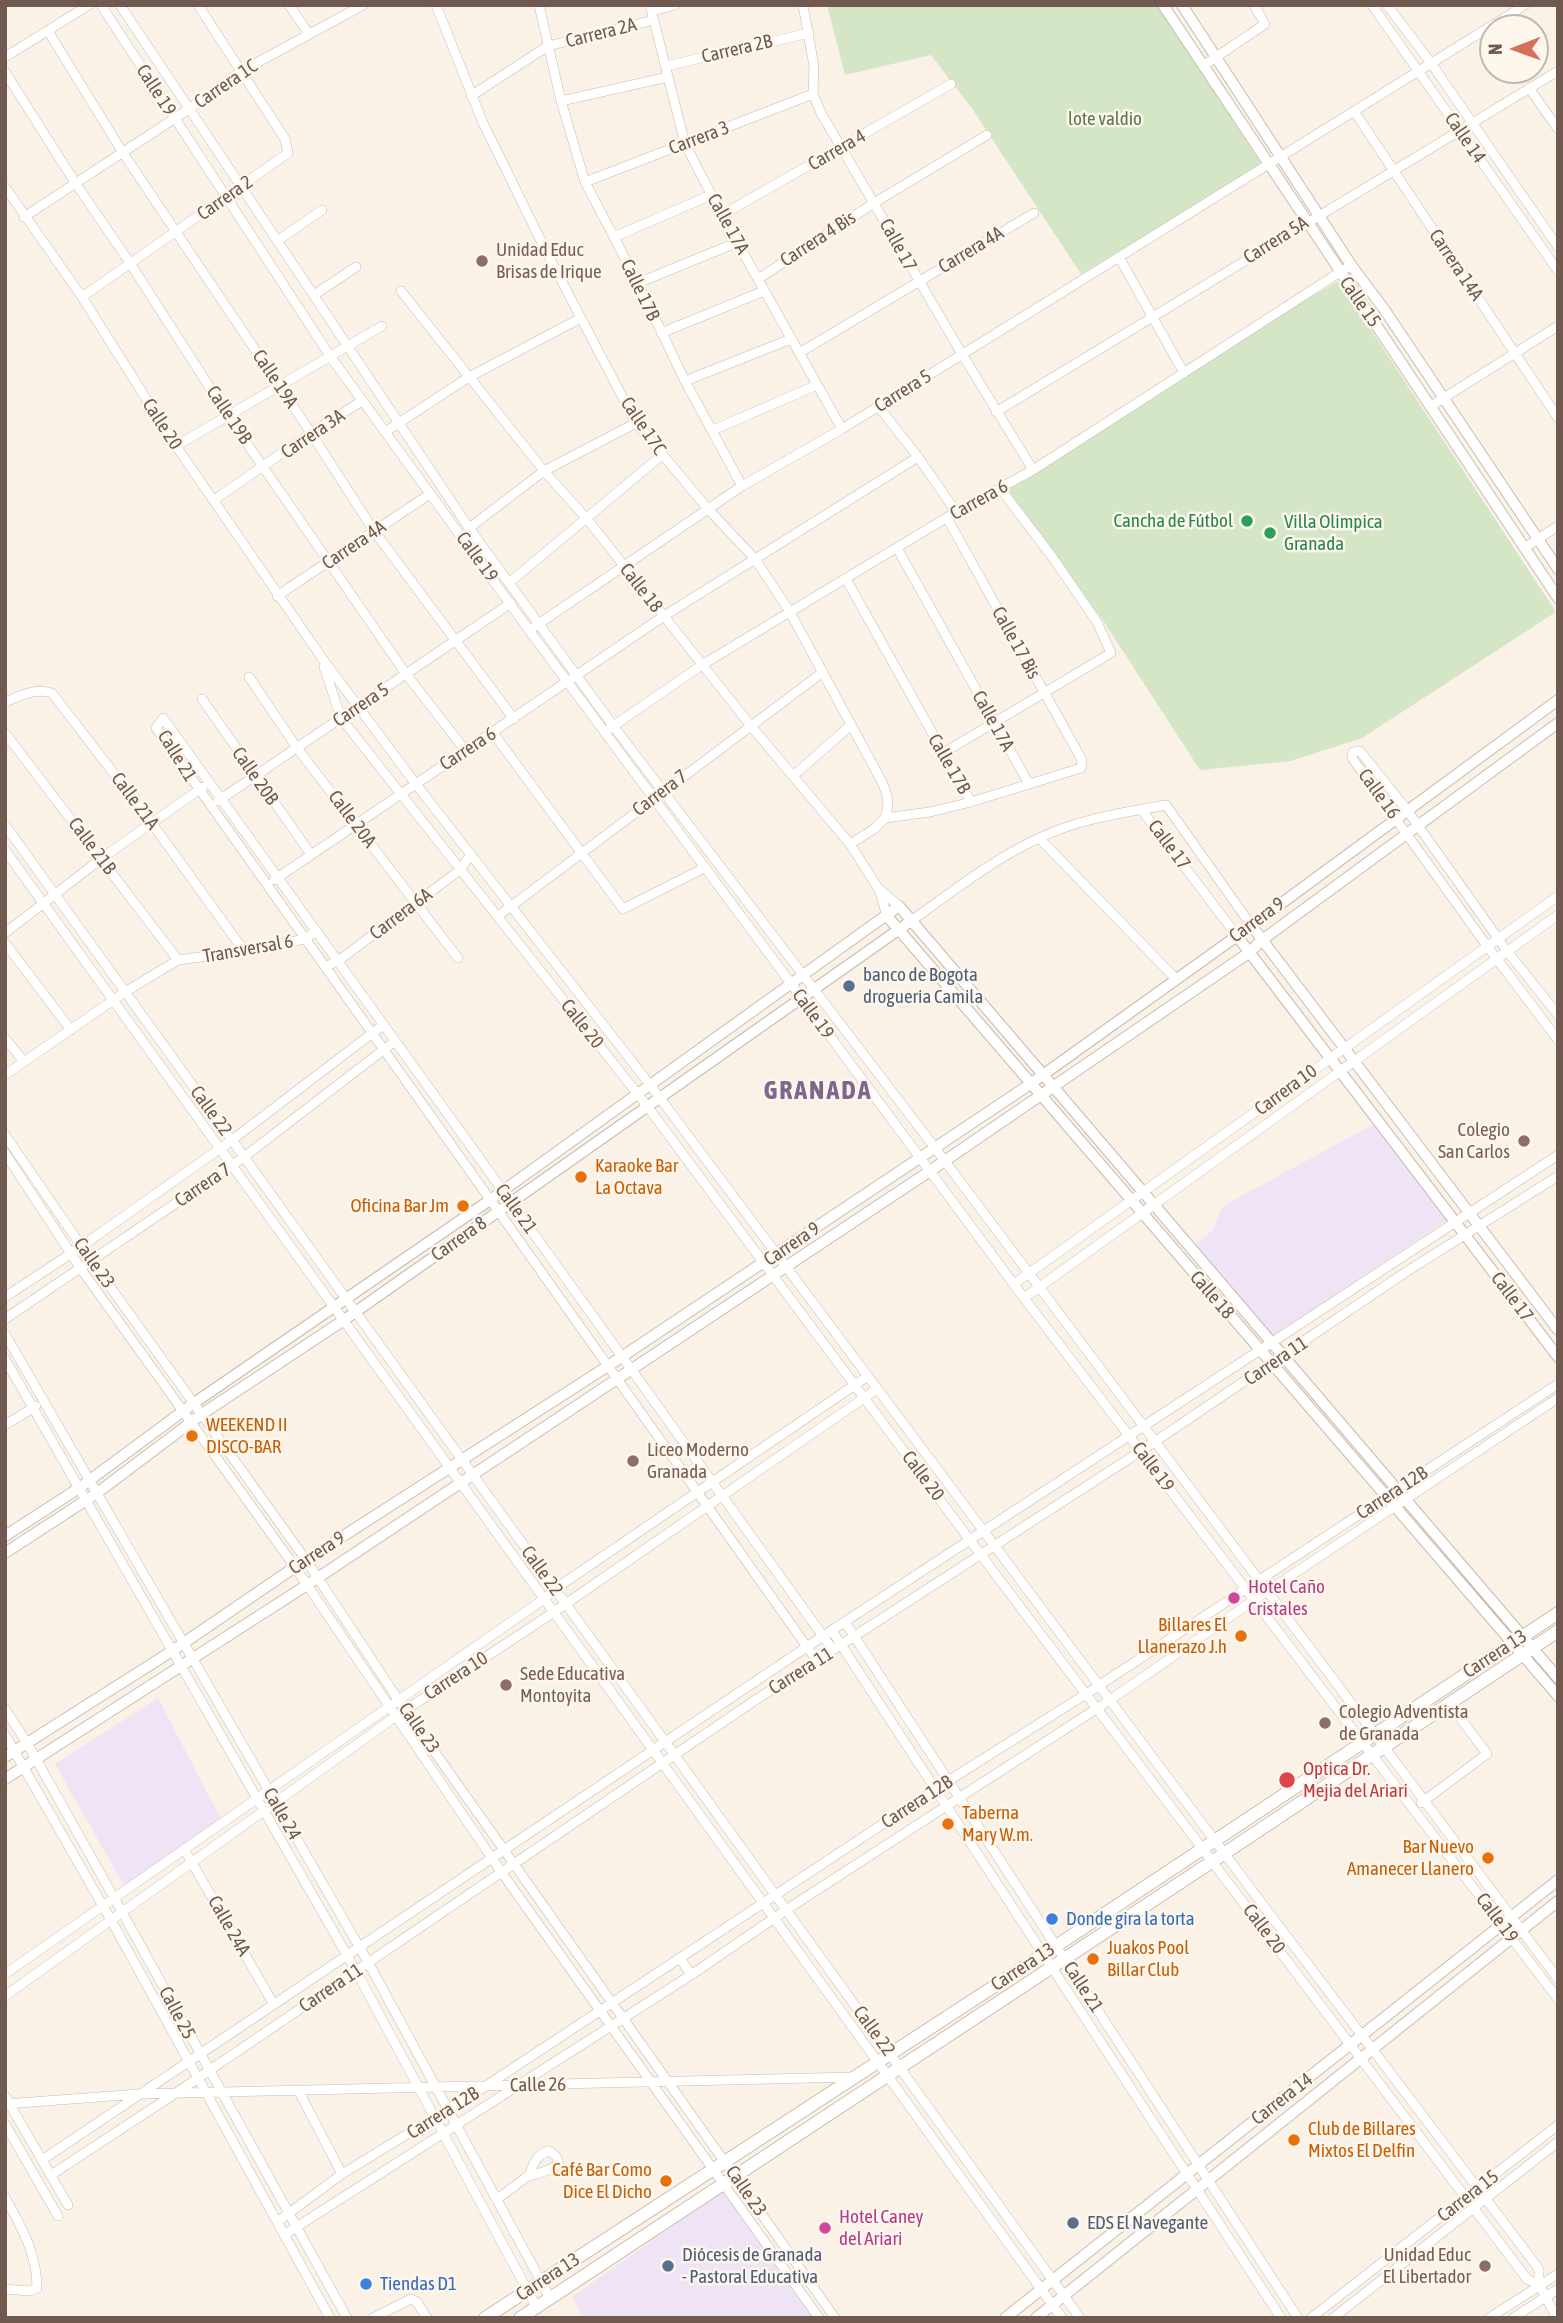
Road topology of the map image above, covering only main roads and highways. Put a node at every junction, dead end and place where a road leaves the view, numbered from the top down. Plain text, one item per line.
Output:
1 (1558, 1613) edge
2 (1558, 1631) edge
3 (485, 2318) edge
4 (520, 2318) edge

1 - 3 main road, Carrera 13
2 - 4 main road, Carrera 13

